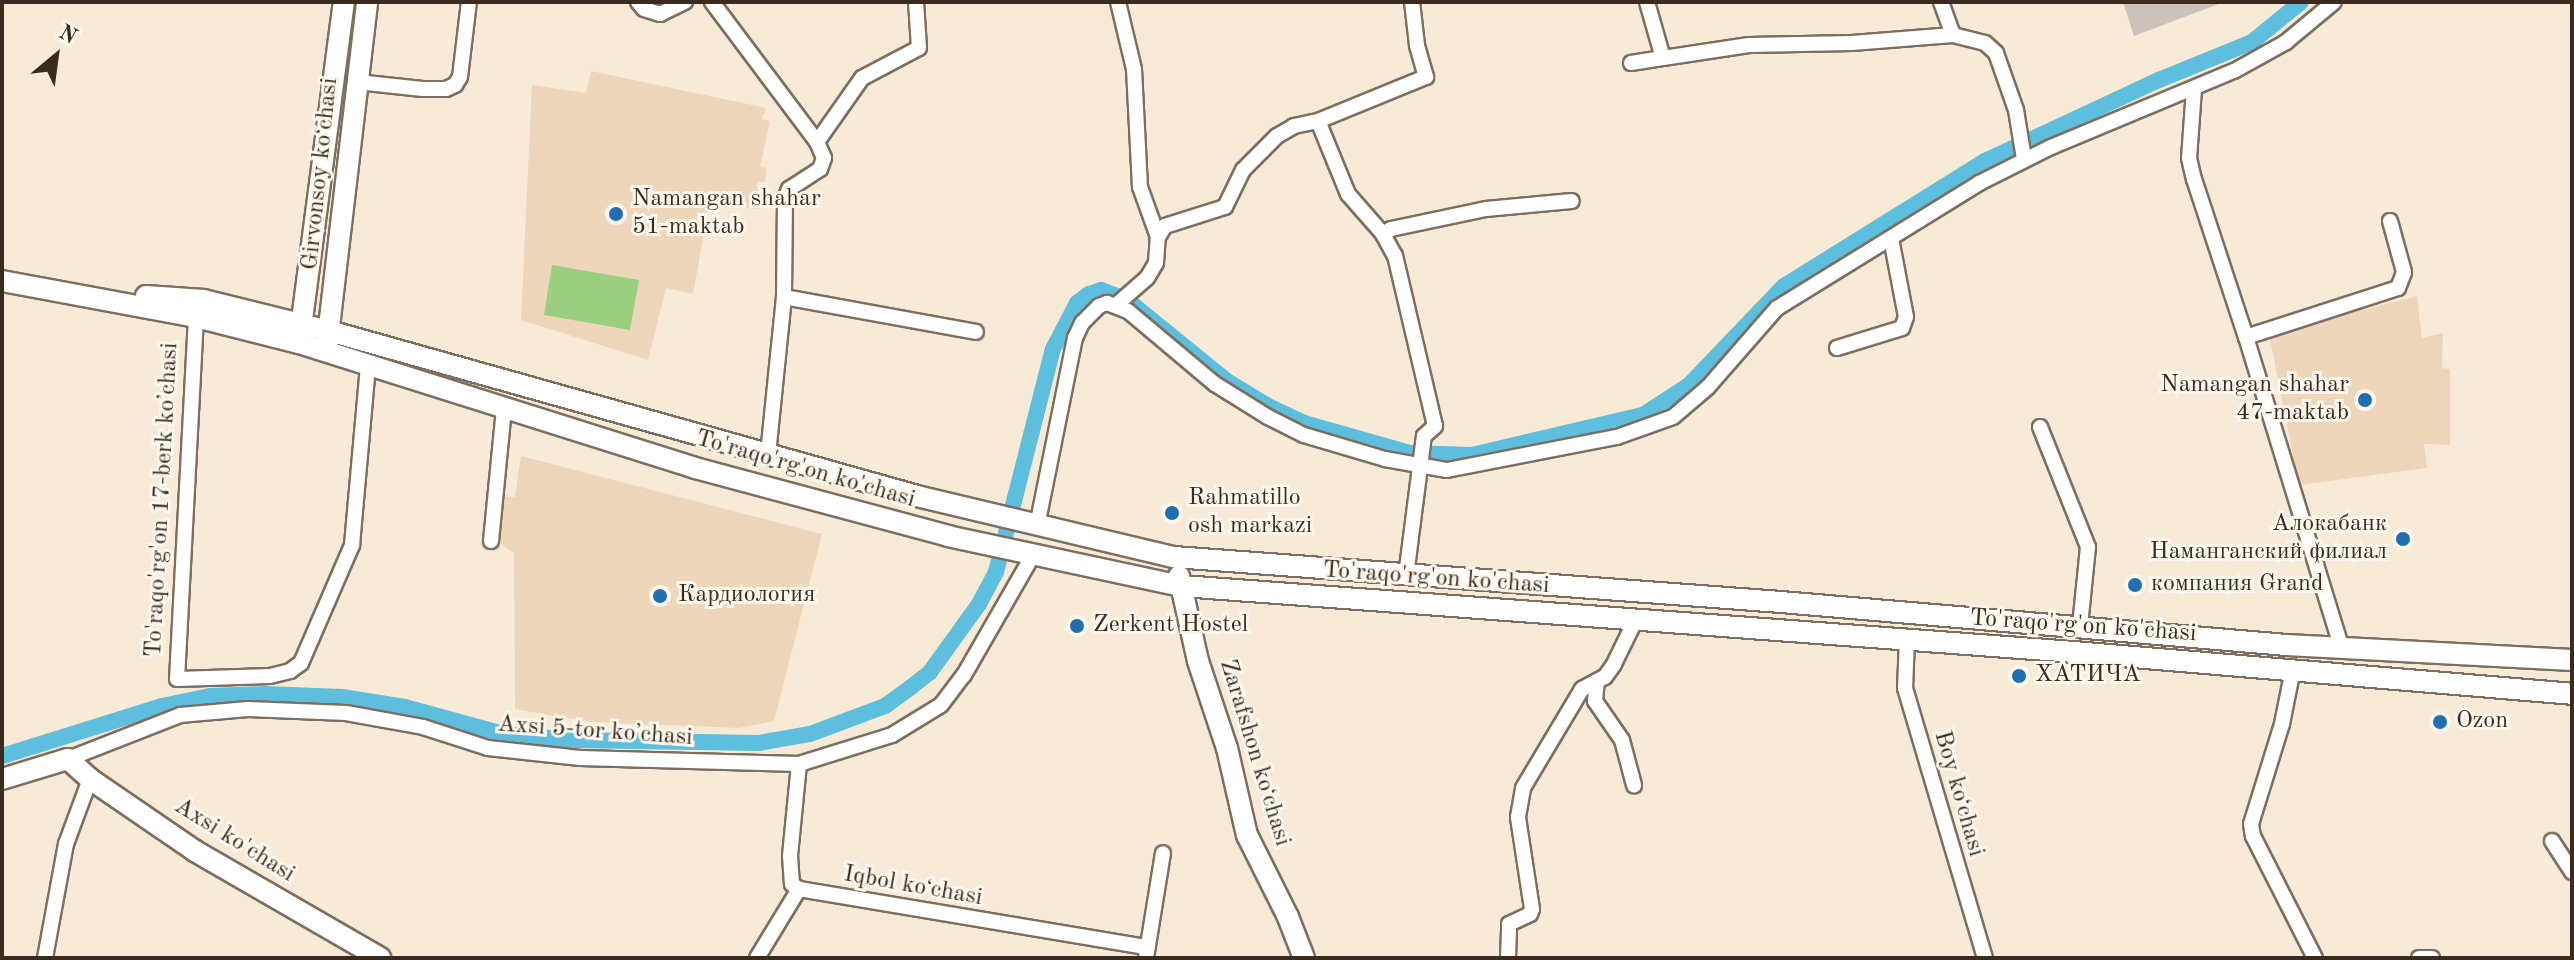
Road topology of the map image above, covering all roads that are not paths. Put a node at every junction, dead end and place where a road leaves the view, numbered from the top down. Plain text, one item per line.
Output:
1 (344, 2) edge
2 (367, 2) edge
3 (469, 2) edge
4 (638, 2) edge
5 (685, 2) edge
6 (712, 2) edge
7 (916, 2) edge
8 (1118, 2) edge
9 (1412, 2) edge
10 (1647, 2) edge
11 (1941, 2) edge
12 (2334, 2) edge
13 (1953, 35) junction
14 (1663, 58) junction
15 (1631, 63) dead end
16 (357, 82) junction
17 (2194, 89) junction
18 (1318, 121) junction
19 (817, 142) junction
20 (2024, 156) junction
21 (1572, 201) dead end
22 (2390, 221) dead end
23 (1383, 234) junction
24 (1158, 237) junction
25 (1891, 238) junction
26 (2, 281) edge
27 (56, 289) junction
28 (784, 297) junction
29 (1116, 305) junction
30 (196, 317) junction
31 (329, 331) junction
32 (976, 332) dead end
33 (300, 334) junction
34 (2246, 337) junction
35 (1837, 348) dead end
36 (326, 352) junction
37 (368, 365) junction
38 (504, 408) junction
39 (2040, 427) dead end
40 (768, 455) junction
41 (1421, 459) junction
42 (1036, 526) junction
43 (491, 541) dead end
44 (1032, 555) junction
45 (1174, 557) junction
46 (1406, 576) junction
47 (1182, 586) junction
48 (1635, 621) junction
49 (2080, 626) junction
50 (1907, 639) junction
51 (2342, 649) junction
52 (2572, 660) edge
53 (2293, 669) junction
54 (1597, 681) junction
55 (2572, 694) edge
56 (68, 759) junction
57 (799, 764) junction
58 (2, 779) edge
59 (90, 779) junction
60 (1634, 785) dead end
61 (2552, 841) dead end
62 (1163, 853) dead end
63 (2572, 872) edge
64 (799, 889) junction
65 (352, 951) edge
66 (1147, 952) edge
67 (45, 958) edge
68 (380, 958) edge
69 (757, 958) edge
70 (1304, 958) edge
71 (1508, 958) edge
72 (1985, 958) edge
73 (2315, 958) edge
74 (2419, 958) edge
75 (2432, 958) edge

1 - 33 main road, Girvonsoy koʻchasi
2 - 16 main road, Girvonsoy koʻchasi
3 - 16 street
4 - 5 street
6 - 19 street
7 - 19 street
8 - 24 street
9 - 18 street
10 - 14 street
11 - 13 street
12 - 17 street
13 - 14 street
13 - 20 street
14 - 15 street
16 - 31 main road, Girvonsoy koʻchasi
17 - 20 street
17 - 34 street
18 - 23 street
18 - 24 street
19 - 28 street
20 - 25 street
21 - 23 street
22 - 34 street
23 - 41 street
24 - 29 street
25 - 35 street
25 - 41 street
26 - 27 main road
27 - 30 main road
27 - 33 main road
28 - 32 street
28 - 40 street
29 - 41 street
29 - 42 street
30 - 33 main road
30 - 37 street, To'raqo'rg'on 17-berk koʼchasi
31 - 33 main road, To'raqo'rg'on ko'chasi
31 - 36 main road, Girvonsoy koʻchasi
31 - 40 main road, To'raqo'rg'on ko'chasi
33 - 36 main road, To'raqo'rg'on ko'chasi
34 - 51 street
36 - 37 main road, To'raqo'rg'on ko'chasi
37 - 38 main road, To'raqo'rg'on ko'chasi
38 - 43 street
38 - 44 main road, To'raqo'rg'on ko'chasi
39 - 49 street
40 - 42 main road, To'raqo'rg'on ko'chasi
41 - 46 street
42 - 45 main road, To'raqo'rg'on ko'chasi
44 - 47 main road, To'raqo'rg'on ko'chasi
44 - 57 street, Аxsi 5-tor koʼchasi
45 - 46 main road, To'raqo'rg'on ko'chasi
45 - 47 main road, Zarafshon koʻchasi
46 - 49 main road, To'raqo'rg'on ko'chasi
47 - 48 main road, To'raqo'rg'on ko'chasi
47 - 70 main road, Zarafshon koʻchasi
48 - 50 main road, To'raqo'rg'on ko'chasi
48 - 54 street
49 - 51 main road, To'raqo'rg'on ko'chasi
50 - 53 main road, To'raqo'rg'on ko'chasi
50 - 72 street, Boy koʻchasi
51 - 52 main road, To'raqo'rg'on ko'chasi
53 - 55 main road, To'raqo'rg'on ko'chasi
53 - 73 street
54 - 60 street
54 - 71 street
56 - 57 street, Аxsi 5-tor koʼchasi
56 - 58 main road
56 - 59 main road, Axsi ko'chasi
57 - 64 street
59 - 65 main road, Axsi ko'chasi
59 - 67 street
61 - 63 street
62 - 66 street
64 - 66 street, Iqbol koʻchasi
64 - 69 street
65 - 68 main road, Axsi ko'chasi
74 - 75 street

